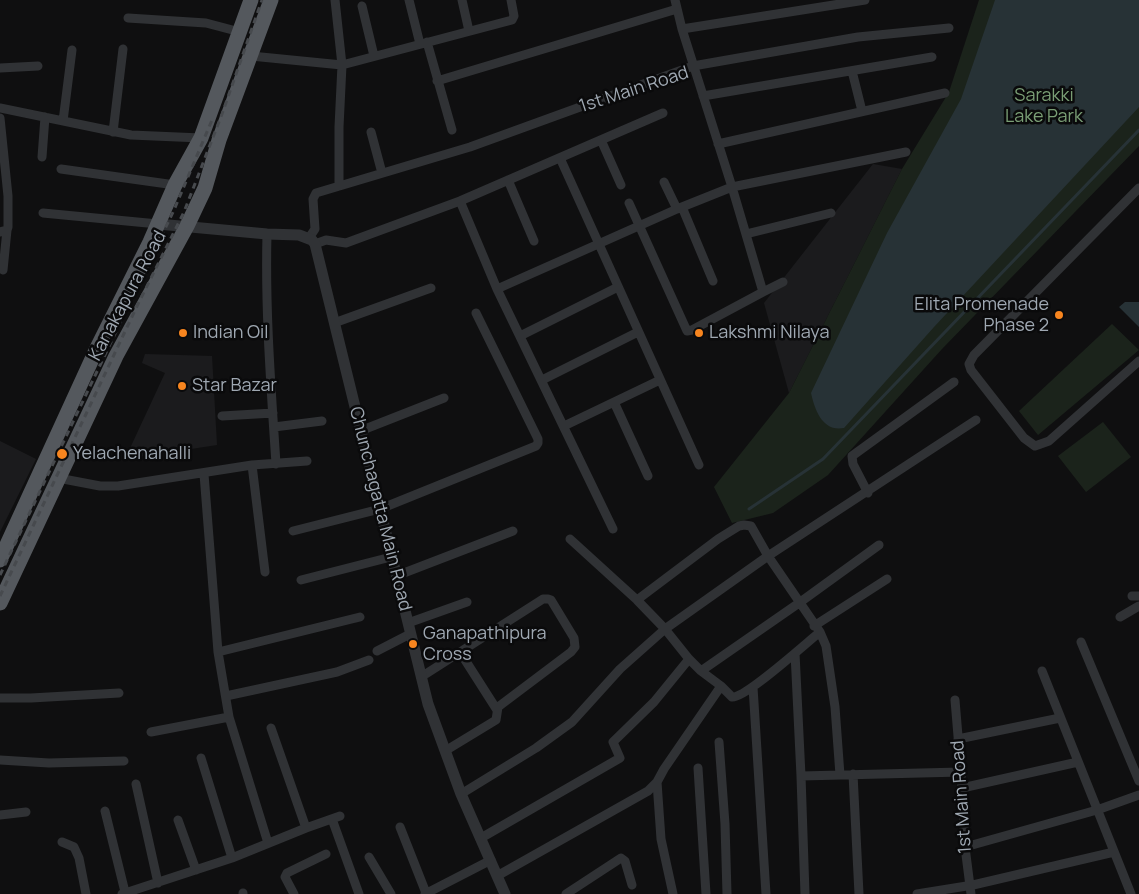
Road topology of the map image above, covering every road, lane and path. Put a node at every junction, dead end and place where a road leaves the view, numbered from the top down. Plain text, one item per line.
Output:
1 (251, 0) edge
2 (272, 0) edge
3 (335, 0) edge
4 (409, 0) edge
5 (462, 0) edge
6 (511, 0) edge
7 (865, 0) edge
8 (818, 4) edge
9 (676, 5) edge
10 (362, 6) dead end
11 (128, 18) dead end
12 (949, 28) dead end
13 (682, 29) junction
14 (469, 31) junction
15 (240, 32) junction
16 (424, 43) junction
17 (123, 49) dead end
18 (72, 50) dead end
19 (252, 56) junction
20 (374, 56) junction
21 (932, 57) dead end
22 (342, 65) junction
23 (38, 66) dead end
24 (693, 66) junction
25 (0, 68) edge
26 (852, 71) junction
27 (437, 81) junction
28 (945, 93) dead end
29 (703, 96) junction
30 (0, 108) edge
31 (862, 112) junction
32 (663, 113) dead end
33 (45, 117) junction
34 (0, 118) edge
35 (63, 121) junction
36 (452, 130) dead end
37 (113, 132) junction
38 (371, 132) dead end
39 (201, 138) junction
40 (1, 140) edge
41 (601, 140) junction
42 (718, 144) junction
43 (906, 152) dead end
44 (42, 157) dead end
45 (560, 158) junction
46 (62, 169) dead end
47 (382, 173) junction
48 (508, 180) junction
49 (664, 182) dead end
50 (176, 184) junction
51 (621, 185) dead end
52 (338, 186) junction
53 (4, 187) edge
54 (732, 187) junction
55 (1139, 188) edge
56 (460, 201) junction
57 (628, 202) dead end
58 (680, 208) junction
59 (44, 213) dead end
60 (831, 213) dead end
61 (158, 224) junction
62 (186, 226) junction
63 (640, 226) junction
64 (3, 231) edge
65 (268, 234) junction
66 (746, 234) junction
67 (534, 240) dead end
68 (312, 241) junction
69 (598, 244) junction
70 (3, 270) dead end
71 (713, 281) dead end
72 (783, 282) dead end
73 (618, 287) junction
74 (431, 288) dead end
75 (497, 290) junction
76 (763, 292) junction
77 (476, 313) dead end
78 (334, 323) junction
79 (638, 332) junction
80 (520, 336) junction
81 (1139, 361) edge
82 (542, 380) junction
83 (660, 380) junction
84 (954, 382) dead end
85 (444, 398) dead end
86 (614, 402) junction
87 (273, 413) junction
88 (222, 416) dead end
89 (976, 420) dead end
90 (322, 421) dead end
91 (564, 426) junction
92 (274, 427) junction
93 (360, 431) junction
94 (307, 462) dead end
95 (276, 464) junction
96 (252, 465) junction
97 (698, 465) dead end
98 (204, 474) junction
99 (648, 476) dead end
100 (58, 478) junction
101 (868, 493) junction
102 (380, 509) junction
103 (613, 529) dead end
104 (293, 531) dead end
105 (512, 531) dead end
106 (570, 539) dead end
107 (879, 545) dead end
108 (768, 556) junction
109 (391, 557) junction
110 (0, 560) edge
111 (265, 572) dead end
112 (396, 576) junction
113 (301, 580) dead end
114 (887, 580) dead end
115 (637, 600) junction
116 (467, 602) dead end
117 (0, 603) edge
118 (799, 603) junction
119 (1139, 606) edge
120 (360, 617) dead end
121 (1120, 617) dead end
122 (409, 628) junction
123 (817, 628) junction
124 (664, 629) junction
125 (1081, 642) dead end
126 (377, 651) dead end
127 (218, 652) junction
128 (460, 652) junction
129 (795, 653) junction
130 (689, 659) junction
131 (369, 660) dead end
132 (701, 671) junction
133 (1042, 671) dead end
134 (421, 677) junction
135 (721, 686) junction
136 (753, 687) junction
137 (119, 693) dead end
138 (226, 696) junction
139 (0, 698) edge
140 (955, 700) dead end
141 (497, 710) junction
142 (229, 717) junction
143 (1060, 718) junction
144 (271, 728) dead end
145 (151, 732) dead end
146 (958, 739) junction
147 (719, 742) dead end
148 (445, 751) junction
149 (201, 758) dead end
150 (0, 760) edge
151 (124, 761) dead end
152 (1078, 762) junction
153 (698, 768) dead end
154 (961, 772) junction
155 (853, 774) junction
156 (840, 775) junction
157 (801, 776) junction
158 (1139, 781) edge
159 (657, 782) junction
160 (136, 784) dead end
161 (962, 788) junction
162 (462, 794) junction
163 (1139, 795) edge
164 (104, 810) dead end
165 (1097, 810) junction
166 (26, 812) dead end
167 (0, 815) edge
168 (178, 820) dead end
169 (400, 827) dead end
170 (306, 828) junction
171 (482, 838) junction
172 (62, 842) dead end
173 (268, 843) junction
174 (965, 846) junction
175 (1114, 852) junction
176 (326, 854) dead end
177 (369, 857) dead end
178 (232, 858) junction
179 (491, 860) junction
180 (196, 870) junction
181 (497, 876) junction
182 (158, 883) junction
183 (632, 885) dead end
184 (970, 890) edge
185 (124, 893) edge
186 (429, 893) edge
187 (86, 894) edge
188 (294, 894) edge
189 (360, 894) edge
190 (390, 894) edge
191 (505, 894) edge
192 (566, 894) edge
193 (673, 894) edge
194 (706, 894) edge
195 (727, 894) edge
196 (766, 894) edge
197 (805, 894) edge
198 (858, 894) edge
199 (917, 894) edge
200 (1131, 894) edge

1 - 15 highway, Kanakapura Road
2 - 19 highway, Kanakapura Road
3 - 22 street
4 - 16 street
5 - 14 street
6 - 14 street
7 - 8 street
8 - 13 street
9 - 13 street
9 - 27 street
10 - 20 street
11 - 15 street
12 - 24 street
13 - 24 street
14 - 16 street
15 - 39 highway, Kanakapura Road
16 - 20 street
16 - 27 street
17 - 37 street
18 - 35 street
19 - 22 street
19 - 62 highway, Kanakapura Road
20 - 22 street
21 - 26 street
22 - 52 street
23 - 25 street
24 - 29 street, 1st Main Road
24 - 47 street, 1st Main Road
26 - 29 street
26 - 31 street
27 - 36 street
28 - 31 street
29 - 42 street, 1st Main Road
30 - 33 street
31 - 42 street
32 - 41 street
33 - 35 street
33 - 44 street
34 - 40 street
35 - 37 street
37 - 39 street
38 - 47 street
39 - 50 highway, Kanakapura Road
40 - 53 street
41 - 45 street
41 - 51 street
42 - 54 street, 1st Main Road
43 - 54 street
45 - 48 street
45 - 69 street
46 - 50 street
47 - 52 street, 1st Main Road
48 - 56 street
48 - 67 street
49 - 58 street
50 - 61 highway, Kanakapura Road
52 - 68 street, 1st Main Road
53 - 64 street
54 - 58 street
54 - 66 street, 1st Main Road
55 - 81 street
56 - 68 street
56 - 75 street
57 - 63 street
58 - 63 street
58 - 71 street
59 - 61 street
60 - 66 street
61 - 62 street
61 - 110 highway, Kanakapura Road
62 - 65 street
62 - 100 highway, Kanakapura Road
63 - 69 street
63 - 76 street
64 - 70 street
65 - 68 street
65 - 87 street
66 - 76 street, 1st Main Road
68 - 78 street, Chunchagatta Main Road
69 - 73 street
69 - 75 street
72 - 76 street
73 - 79 street
73 - 80 street
74 - 78 street
75 - 80 street
77 - 102 street
78 - 93 street, Chunchagatta Main Road
79 - 82 street
79 - 83 street
80 - 82 street
82 - 91 street
83 - 86 street
83 - 97 street
84 - 101 street
85 - 93 street
86 - 91 street
86 - 99 street
87 - 88 street
87 - 92 street
89 - 101 street
90 - 92 street
91 - 103 street
92 - 95 street
93 - 102 street, Chunchagatta Main Road
94 - 95 street
95 - 96 street
96 - 98 street
96 - 111 street
98 - 100 street
98 - 127 street
100 - 117 highway, Kanakapura Road
101 - 108 street
102 - 104 street
102 - 109 street, Chunchagatta Main Road
105 - 112 street
106 - 115 street
107 - 118 street
108 - 115 street
108 - 118 street
108 - 124 street
109 - 112 street, Chunchagatta Main Road
109 - 113 street
112 - 122 street, Chunchagatta Main Road
114 - 123 street
115 - 124 street
116 - 122 street
118 - 123 street
118 - 132 street
119 - 121 street
120 - 127 street
122 - 126 street
122 - 134 street, Chunchagatta Main Road
123 - 129 street
123 - 156 street
124 - 130 street
124 - 162 street
125 - 158 street
127 - 138 street
128 - 134 street
128 - 141 street
128 - 141 street
129 - 136 street
129 - 157 street
130 - 132 street
130 - 171 street
131 - 138 street
132 - 135 street
133 - 143 street
134 - 148 street, Chunchagatta Main Road
135 - 136 street
135 - 159 street
136 - 196 street
137 - 139 street
138 - 142 street
140 - 146 street, 1st Main Road
141 - 148 street
142 - 145 street
142 - 173 street
143 - 146 street
143 - 152 street
144 - 170 street
146 - 154 street, 1st Main Road
147 - 195 street
148 - 162 street, Chunchagatta Main Road
149 - 178 street
150 - 151 street
152 - 161 street
152 - 165 street
153 - 194 street
154 - 155 street
154 - 161 street, 1st Main Road
155 - 156 street
155 - 198 street
156 - 157 street
157 - 197 street
159 - 181 street
159 - 193 street
160 - 182 street
161 - 174 street, 1st Main Road
162 - 171 street, Chunchagatta Main Road
163 - 165 street
164 - 185 street
165 - 174 street
165 - 175 street
166 - 167 street
168 - 180 street
169 - 186 street
170 - 173 street
170 - 189 street
171 - 179 street, Chunchagatta Main Road
172 - 187 street
173 - 178 street
174 - 184 street, 1st Main Road
175 - 184 street
175 - 200 street
176 - 188 street
177 - 190 street
178 - 180 street
179 - 181 street, Chunchagatta Main Road
179 - 186 street
180 - 182 street
181 - 191 street, Chunchagatta Main Road
182 - 185 street
183 - 192 street
184 - 199 street

